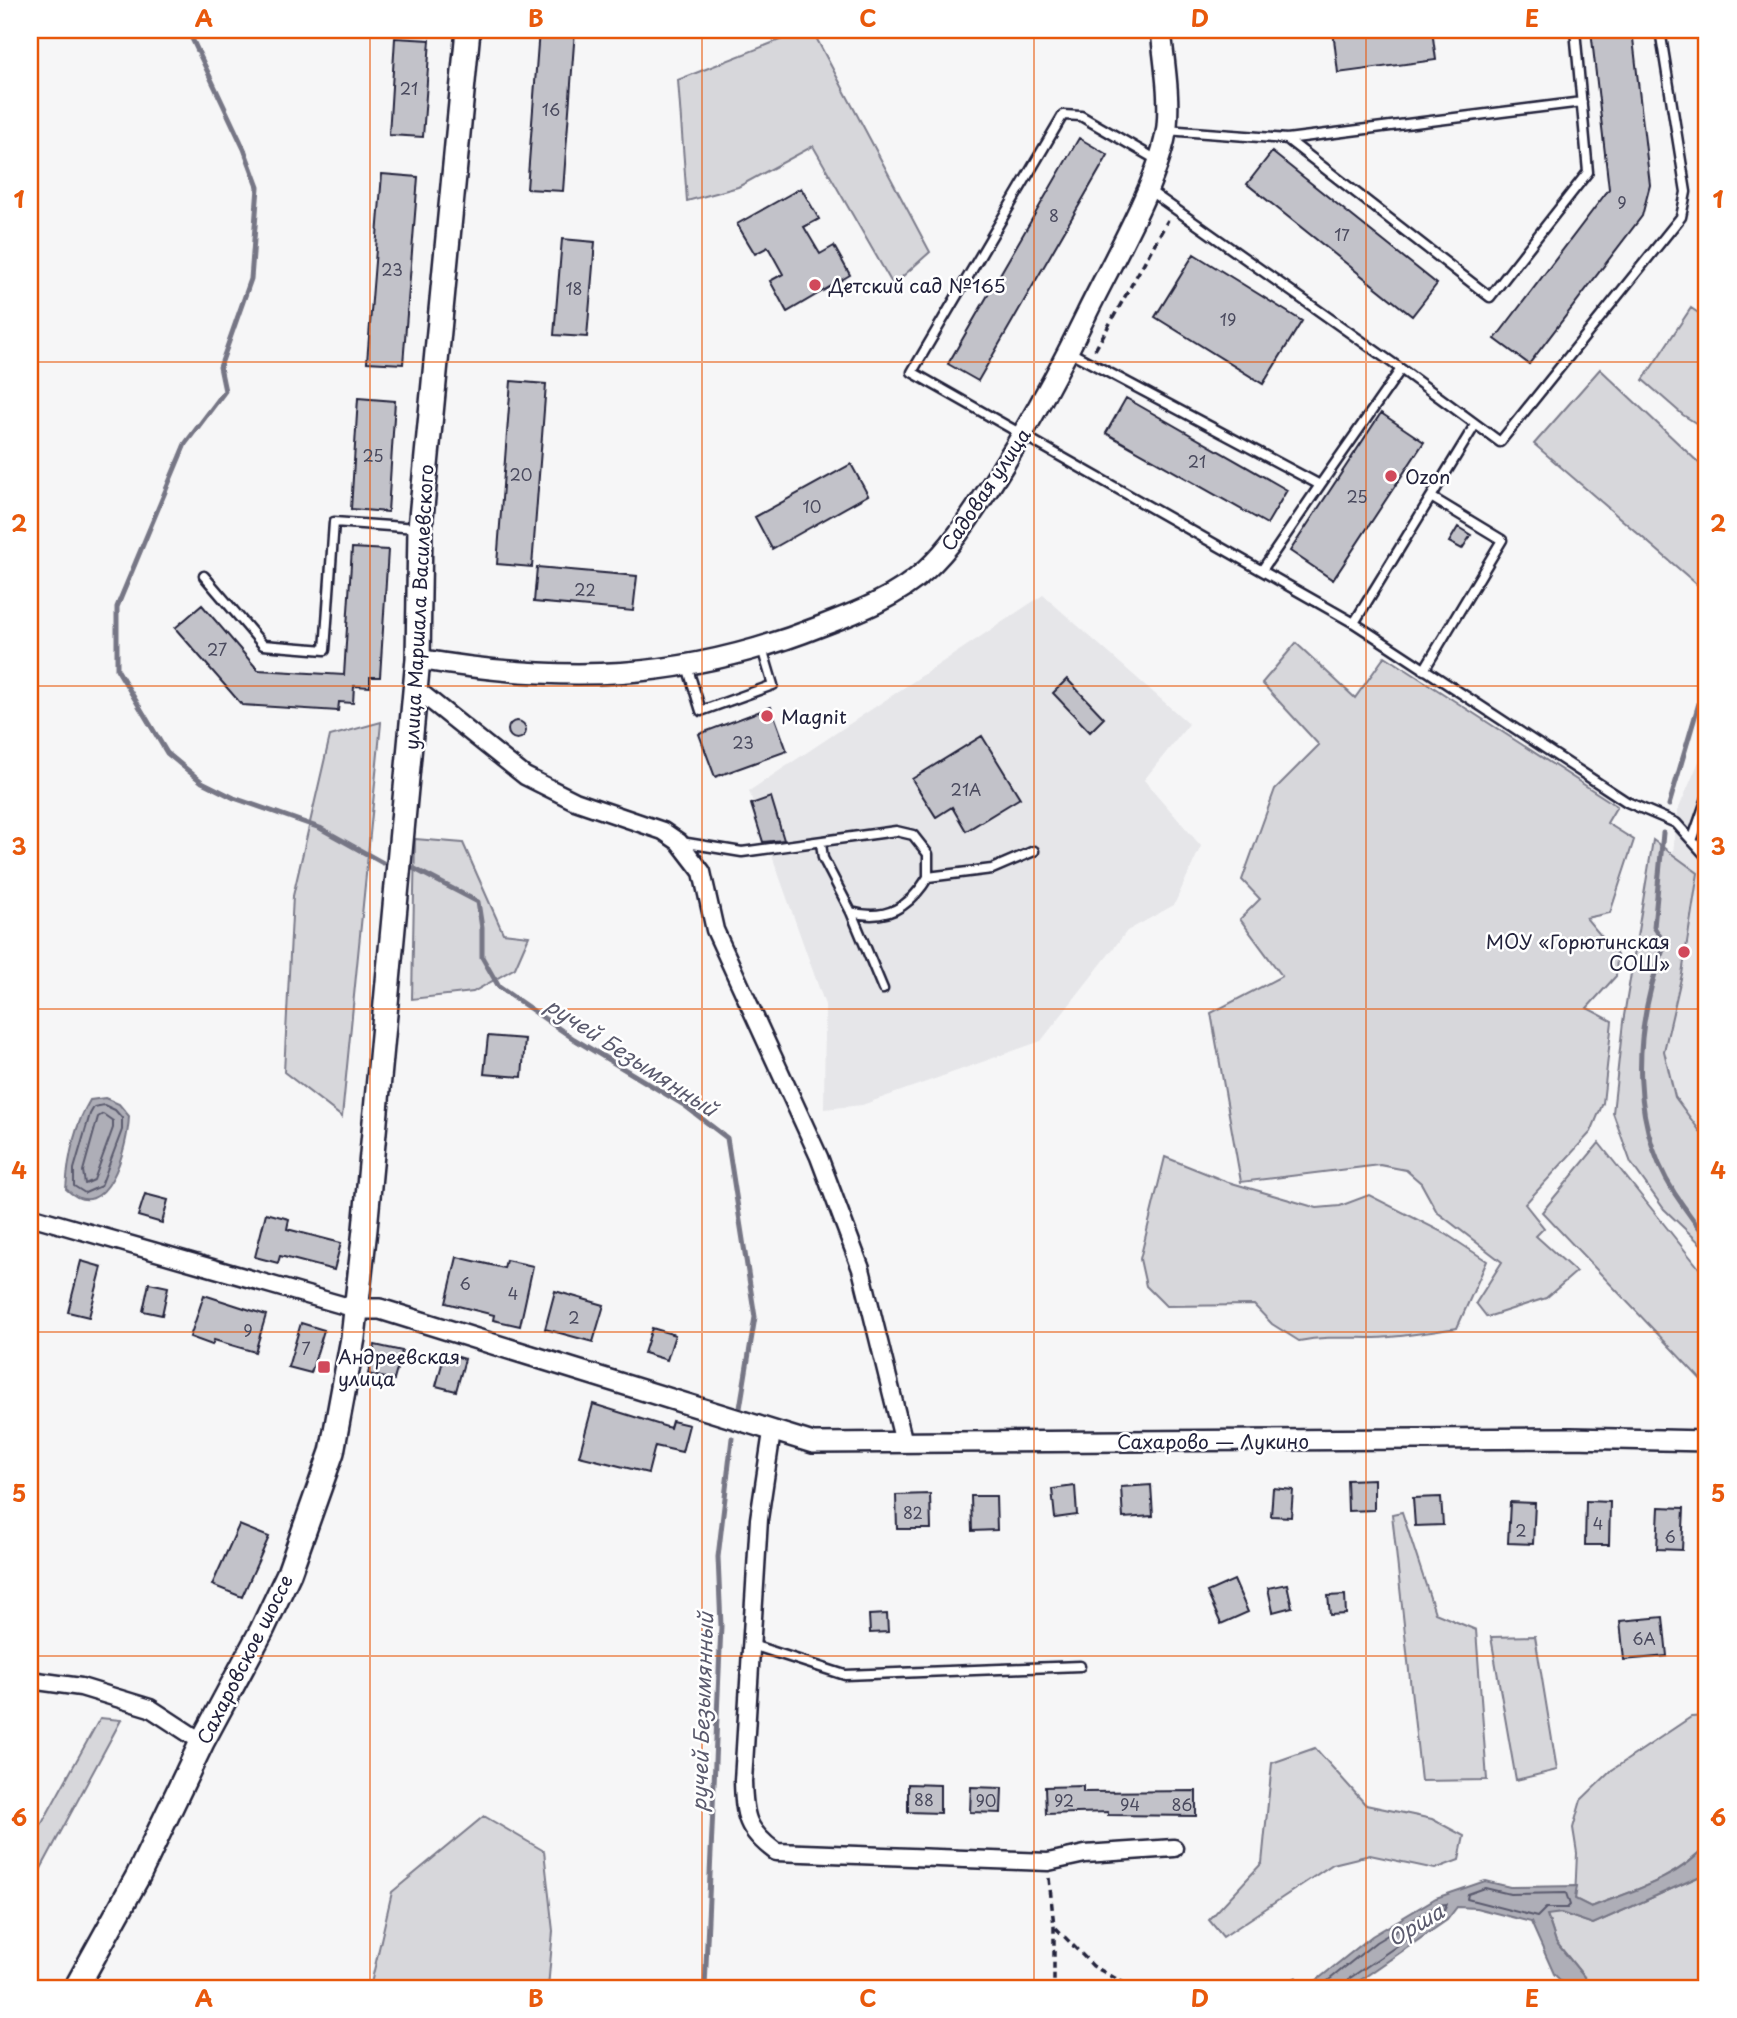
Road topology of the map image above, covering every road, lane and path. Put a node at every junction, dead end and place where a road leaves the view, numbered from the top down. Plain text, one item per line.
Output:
1 (468, 30) edge
2 (1161, 30) edge
3 (1575, 30) edge
4 (1660, 30) edge
5 (1582, 102) junction
6 (1167, 130) junction
7 (1287, 139) junction
8 (1157, 160) junction
9 (1147, 189) junction
10 (1174, 209) junction
11 (1069, 351) junction
12 (1089, 362) junction
13 (1401, 369) junction
14 (1475, 425) junction
15 (1023, 435) junction
16 (1320, 485) junction
17 (1431, 497) junction
18 (420, 528) junction
19 (1262, 569) junction
20 (204, 576) dead end
21 (1354, 623) junction
22 (762, 648) junction
23 (418, 659) junction
24 (687, 666) junction
25 (1423, 670) junction
26 (415, 688) junction
27 (1707, 798) edge
28 (1692, 841) junction
29 (678, 842) junction
30 (821, 843) junction
31 (1034, 851) dead end
32 (1707, 857) edge
33 (928, 877) junction
34 (851, 912) junction
35 (883, 989) dead end
36 (30, 1216) edge
37 (356, 1309) junction
38 (772, 1432) junction
39 (1707, 1441) edge
40 (904, 1443) junction
41 (749, 1644) junction
42 (1080, 1666) dead end
43 (30, 1680) edge
44 (202, 1742) junction
45 (1174, 1848) dead end
46 (1048, 1862) junction
47 (1054, 1926) junction
48 (1297, 1978) dead end
49 (76, 1988) edge
50 (1054, 1988) edge
51 (1133, 1988) edge
52 (1272, 1988) edge

1 - 18 main road, улица Маршала Василевского
2 - 6 street, Садовая улица
3 - 5 lane
4 - 14 lane
5 - 7 lane
5 - 7 lane
6 - 7 lane
6 - 8 street, Садовая улица
8 - 9 street, Садовая улица
8 - 15 lane
9 - 10 lane
9 - 11 street, Садовая улица
10 - 12 path
10 - 13 lane
11 - 12 lane
11 - 15 street, Садовая улица
12 - 16 lane
13 - 14 lane
13 - 16 lane
14 - 17 lane
15 - 19 lane
15 - 22 street, Садовая улица
16 - 19 lane
17 - 21 lane
17 - 25 lane
18 - 20 lane
18 - 23 main road, улица Маршала Василевского
19 - 21 lane
21 - 25 lane
22 - 24 street, Садовая улица
22 - 24 lane
23 - 24 street, Садовая улица
23 - 26 main road, улица Маршала Василевского
25 - 28 lane
26 - 29 street
26 - 37 main road, улица Маршала Василевского
27 - 28 lane
28 - 32 lane
29 - 30 lane
29 - 40 street
30 - 33 lane
30 - 34 lane
31 - 33 lane
33 - 34 lane
34 - 35 lane
36 - 37 street
37 - 38 street, Сахарово — Лукино
37 - 44 main road, Сахаровское шоссе
38 - 40 street, Сахарово — Лукино
38 - 41 street
39 - 40 street, Сахарово — Лукино
41 - 42 lane
41 - 46 street
43 - 44 street
44 - 49 main road, Сахаровское шоссе
45 - 46 street
46 - 47 path
47 - 50 path
47 - 51 path
48 - 52 path

